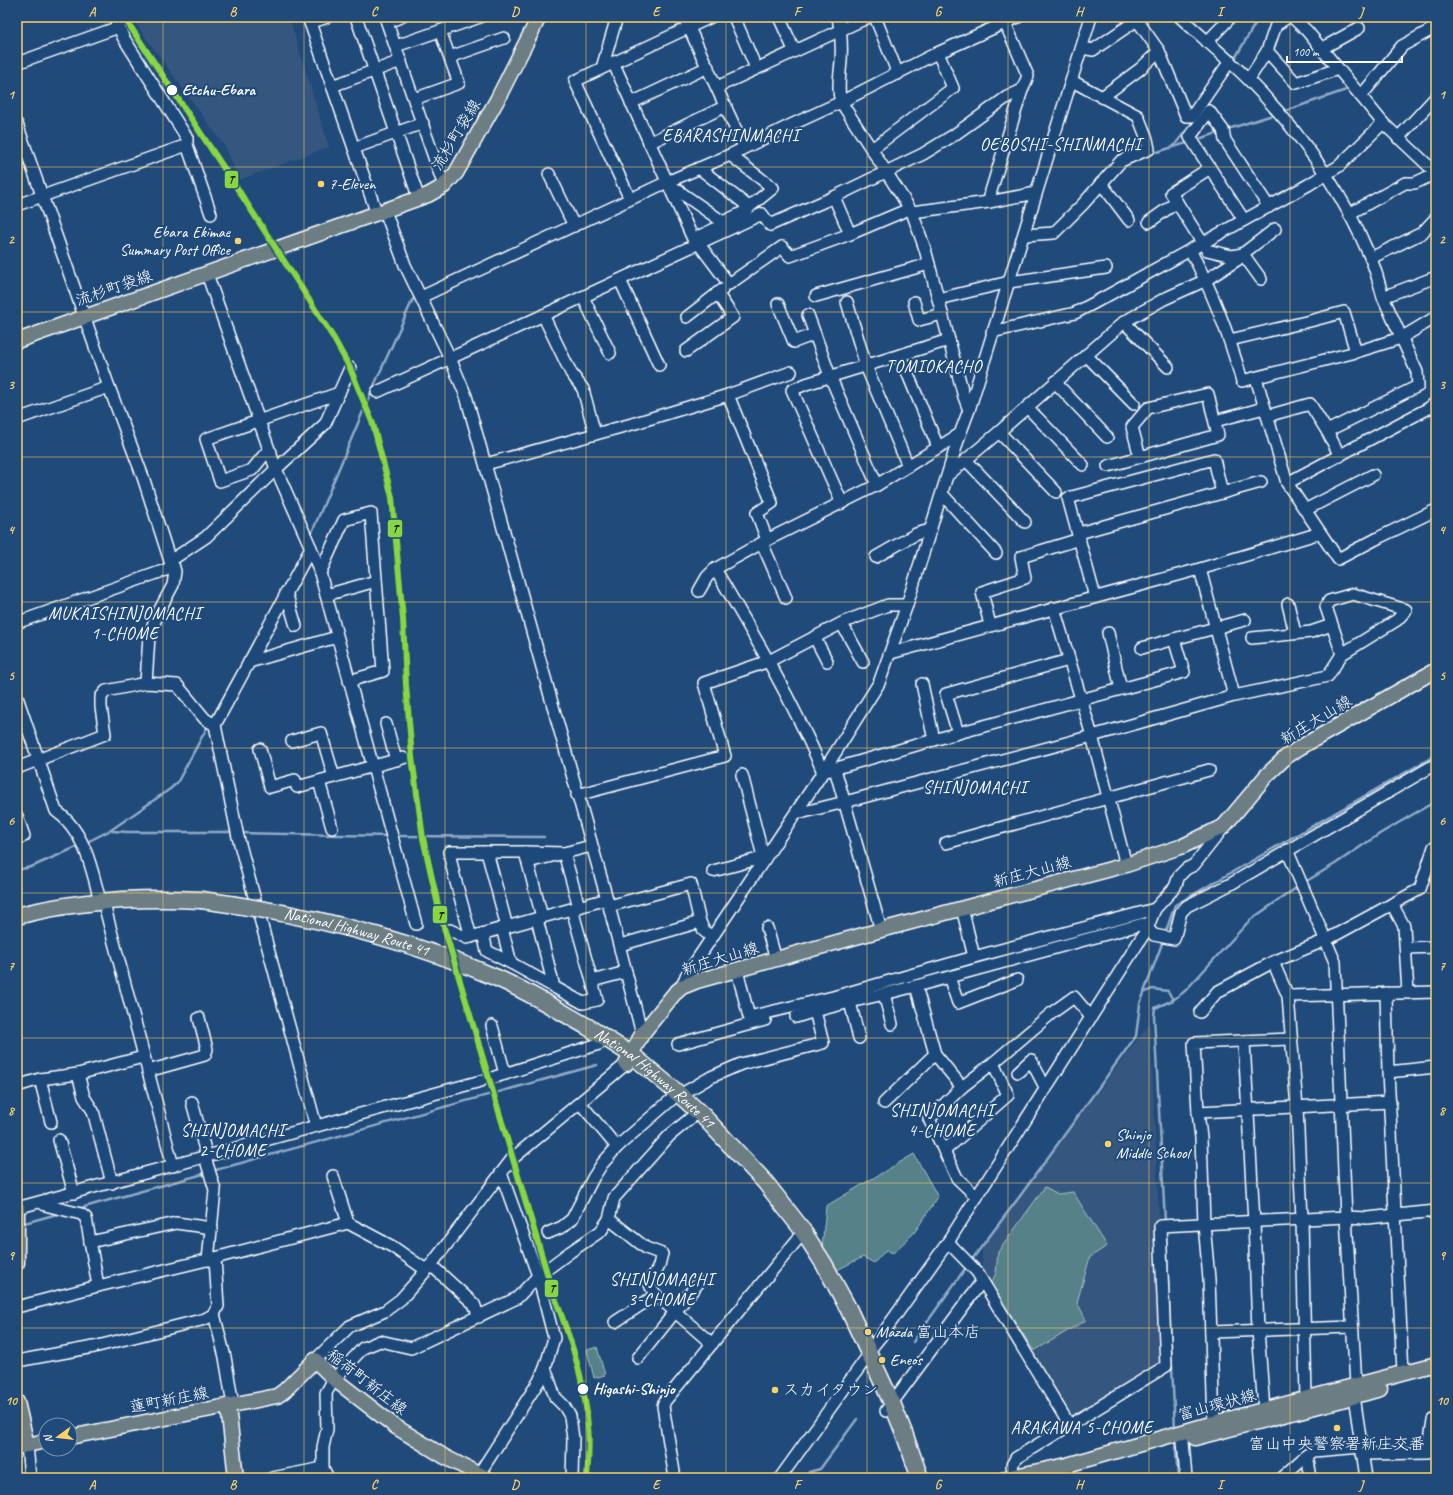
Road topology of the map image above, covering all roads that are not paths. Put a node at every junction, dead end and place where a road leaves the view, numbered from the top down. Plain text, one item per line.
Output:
1 (327, 17) edge
2 (356, 17) edge
3 (401, 17) edge
4 (480, 17) edge
5 (539, 17) edge
6 (618, 17) edge
7 (684, 17) edge
8 (712, 17) edge
9 (734, 17) edge
10 (779, 17) edge
11 (838, 17) edge
12 (869, 17) edge
13 (875, 17) edge
14 (1018, 17) edge
15 (1091, 17) edge
16 (1180, 17) edge
17 (1288, 17) edge
18 (1292, 17) edge
19 (1430, 17) edge
20 (1228, 18) edge
21 (386, 19) edge
22 (309, 20) edge
23 (1004, 20) edge
24 (117, 22) edge
25 (1436, 26) edge
26 (690, 27) junction
27 (1359, 28) dead end
28 (840, 29) junction
29 (440, 31) junction
30 (504, 38) dead end
31 (1207, 42) junction
32 (396, 46) junction
33 (1082, 48) junction
34 (1322, 49) junction
35 (794, 50) junction
36 (1159, 51) junction
37 (1267, 51) junction
38 (938, 53) junction
39 (450, 57) junction
40 (401, 61) junction
41 (1230, 61) junction
42 (613, 62) junction
43 (17, 63) edge
44 (708, 67) junction
45 (602, 68) junction
46 (756, 68) junction
47 (1338, 69) junction
48 (375, 70) junction
49 (898, 74) junction
50 (1248, 80) junction
51 (1072, 81) junction
52 (332, 86) junction
53 (717, 87) junction
54 (1022, 90) junction
55 (1361, 96) junction
56 (1102, 97) junction
57 (1436, 97) edge
58 (414, 99) junction
59 (841, 102) junction
60 (631, 103) junction
61 (726, 106) junction
62 (423, 123) junction
63 (1383, 123) junction
64 (17, 124) edge
65 (397, 132) junction
66 (1398, 138) junction
67 (648, 143) junction
68 (187, 146) junction
69 (744, 147) junction
70 (354, 148) junction
71 (872, 149) junction
72 (730, 155) junction
73 (699, 168) junction
74 (1210, 168) junction
75 (886, 172) junction
76 (1436, 173) edge
77 (549, 174) dead end
78 (1326, 174) junction
79 (667, 182) junction
80 (1101, 183) junction
81 (444, 186) junction
82 (1036, 193) junction
83 (43, 196) junction
84 (834, 197) junction
85 (419, 199) junction
86 (630, 199) junction
87 (989, 202) junction
88 (1177, 202) junction
89 (17, 205) edge
90 (749, 207) junction
91 (1269, 207) junction
92 (910, 210) junction
93 (381, 212) junction
94 (211, 214) dead end
95 (1349, 214) junction
96 (1436, 218) edge
97 (1129, 220) dead end
98 (1244, 220) junction
99 (723, 222) junction
100 (1149, 222) dead end
101 (574, 226) junction
102 (1276, 230) dead end
103 (850, 234) junction
104 (1024, 235) junction
105 (1203, 242) junction
106 (696, 243) junction
107 (1190, 250) junction
108 (1243, 254) junction
109 (1371, 258) junction
110 (929, 264) junction
111 (1106, 268) dead end
112 (207, 274) junction
113 (1436, 277) edge
114 (1261, 279) dead end
115 (620, 280) junction
116 (1206, 280) junction
117 (1009, 282) junction
118 (729, 284) junction
119 (717, 294) junction
120 (816, 296) dead end
121 (421, 297) junction
122 (583, 297) junction
123 (1383, 297) junction
124 (938, 299) junction
125 (847, 302) dead end
126 (914, 302) dead end
127 (778, 304) dead end
128 (942, 314) junction
129 (543, 315) junction
130 (808, 315) dead end
131 (85, 316) junction
132 (687, 317) dead end
133 (1436, 317) edge
134 (1124, 322) junction
135 (992, 332) junction
136 (815, 334) junction
137 (1401, 338) junction
138 (949, 340) junction
139 (1230, 340) junction
140 (17, 341) edge
141 (686, 351) dead end
142 (1356, 352) junction
143 (610, 353) dead end
144 (900, 355) junction
145 (1086, 355) junction
146 (450, 358) junction
147 (659, 365) dead end
148 (866, 366) junction
149 (1168, 367) dead end
150 (350, 368) dead end
151 (791, 372) dead end
152 (830, 376) junction
153 (1256, 378) junction
154 (1055, 382) junction
155 (109, 387) junction
156 (377, 392) dead end
157 (339, 393) junction
158 (728, 395) junction
159 (1436, 402) edge
160 (1134, 404) dead end
161 (1028, 407) junction
162 (969, 410) junction
163 (1266, 412) junction
164 (17, 418) edge
165 (260, 421) junction
166 (1215, 421) junction
167 (1327, 430) junction
168 (999, 432) junction
169 (595, 434) junction
170 (960, 434) junction
171 (1107, 438) dead end
172 (938, 447) junction
173 (270, 452) junction
174 (1340, 456) junction
175 (1140, 457) junction
176 (966, 460) junction
177 (486, 464) junction
178 (1083, 464) dead end
179 (908, 466) junction
180 (1108, 466) dead end
181 (276, 469) junction
182 (948, 475) junction
183 (1373, 476) dead end
184 (1261, 482) dead end
185 (1287, 483) junction
186 (877, 485) junction
187 (1056, 492) dead end
188 (1222, 493) junction
189 (942, 494) junction
190 (842, 503) junction
191 (1305, 510) junction
192 (1436, 510) edge
193 (1025, 522) dead end
194 (930, 530) junction
195 (1320, 533) junction
196 (1079, 536) junction
197 (765, 542) junction
198 (311, 548) junction
199 (996, 553) dead end
200 (876, 557) dead end
201 (172, 564) junction
202 (715, 569) junction
203 (1200, 569) junction
204 (320, 573) junction
205 (376, 581) junction
206 (699, 591) dead end
207 (286, 592) junction
208 (326, 595) junction
209 (1095, 597) junction
210 (786, 598) dead end
211 (1288, 604) dead end
212 (907, 605) junction
213 (1054, 608) junction
214 (17, 617) edge
215 (1245, 620) dead end
216 (842, 624) junction
217 (990, 625) junction
218 (1332, 625) junction
219 (296, 626) dead end
220 (1215, 628) junction
221 (1108, 633) dead end
222 (1295, 633) junction
223 (337, 637) junction
224 (815, 638) junction
225 (1252, 638) dead end
226 (1174, 639) junction
227 (1142, 648) dead end
228 (891, 653) junction
229 (1342, 654) junction
230 (1070, 660) junction
231 (769, 661) junction
232 (827, 661) dead end
233 (249, 662) junction
234 (863, 662) dead end
235 (1436, 670) edge
236 (349, 681) junction
237 (146, 682) junction
238 (922, 684) dead end
239 (1121, 689) junction
240 (1234, 696) junction
241 (17, 697) edge
242 (1082, 700) junction
243 (386, 724) dead end
244 (215, 725) junction
245 (958, 733) junction
246 (1092, 736) junction
247 (934, 740) junction
248 (292, 741) dead end
249 (260, 749) dead end
250 (39, 760) junction
251 (1436, 764) edge
252 (372, 766) junction
253 (17, 768) edge
254 (835, 769) junction
255 (1209, 770) dead end
256 (824, 772) junction
257 (742, 775) dead end
258 (334, 777) junction
259 (319, 781) junction
260 (577, 795) junction
261 (1108, 798) junction
262 (844, 802) junction
263 (796, 812) junction
264 (17, 816) edge
265 (1224, 826) junction
266 (332, 828) dead end
267 (17, 839) edge
268 (946, 843) dead end
269 (591, 846) junction
270 (1436, 846) edge
271 (1287, 850) junction
272 (487, 852) junction
273 (564, 853) junction
274 (527, 857) junction
275 (764, 860) junction
276 (1126, 865) junction
277 (713, 871) dead end
278 (608, 903) junction
279 (1392, 904) junction
280 (102, 905) junction
281 (576, 908) junction
282 (962, 908) junction
283 (1155, 909) junction
284 (17, 916) edge
285 (540, 918) junction
286 (700, 922) junction
287 (17, 924) edge
288 (416, 924) dead end
289 (505, 928) junction
290 (767, 928) dead end
291 (450, 930) dead end
292 (881, 930) junction
293 (1150, 932) junction
294 (483, 934) junction
295 (471, 937) junction
296 (712, 938) junction
297 (1326, 940) junction
298 (620, 945) junction
299 (1436, 947) edge
300 (1406, 948) junction
301 (974, 956) junction
302 (776, 960) junction
303 (1273, 962) junction
304 (511, 963) junction
305 (737, 970) junction
306 (626, 972) junction
307 (949, 977) junction
308 (1017, 980) dead end
309 (592, 981) junction
310 (916, 986) junction
311 (554, 987) junction
312 (682, 987) junction
313 (1436, 992) edge
314 (1408, 993) junction
315 (884, 994) junction
316 (1386, 994) junction
317 (1336, 995) junction
318 (1288, 996) junction
319 (850, 1002) junction
320 (815, 1011) junction
321 (1200, 1012) dead end
322 (1091, 1017) junction
323 (199, 1018) dead end
324 (746, 1021) junction
325 (892, 1024) dead end
326 (492, 1026) dead end
327 (586, 1031) junction
328 (642, 1034) junction
329 (859, 1038) dead end
330 (1291, 1039) junction
331 (1244, 1042) junction
332 (599, 1044) junction
333 (678, 1044) dead end
334 (935, 1054) junction
335 (143, 1057) junction
336 (629, 1060) junction
337 (993, 1063) junction
338 (1436, 1067) edge
339 (148, 1071) junction
340 (1018, 1072) dead end
341 (1388, 1072) junction
342 (78, 1074) junction
343 (40, 1079) junction
344 (481, 1081) dead end
345 (17, 1086) edge
346 (962, 1087) junction
347 (1046, 1089) junction
348 (676, 1097) junction
349 (192, 1102) dead end
350 (1390, 1102) junction
351 (580, 1103) junction
352 (884, 1103) dead end
353 (1341, 1105) junction
354 (1297, 1108) junction
355 (1247, 1110) junction
356 (1198, 1112) junction
357 (692, 1117) junction
358 (51, 1122) dead end
359 (316, 1126) junction
360 (59, 1140) dead end
361 (617, 1147) junction
362 (944, 1151) junction
363 (206, 1158) junction
364 (173, 1166) junction
365 (501, 1173) junction
366 (333, 1176) dead end
367 (112, 1183) junction
368 (74, 1193) junction
369 (977, 1197) junction
370 (41, 1202) junction
371 (17, 1208) edge
372 (17, 1211) edge
373 (1436, 1211) edge
374 (1395, 1215) junction
375 (1346, 1217) junction
376 (609, 1219) junction
377 (1302, 1219) junction
378 (1254, 1222) junction
379 (348, 1223) junction
380 (1204, 1224) junction
381 (212, 1228) junction
382 (18, 1229) edge
383 (548, 1232) dead end
384 (802, 1239) junction
385 (90, 1242) junction
386 (948, 1242) junction
387 (211, 1259) junction
388 (17, 1263) edge
389 (429, 1268) junction
390 (538, 1276) junction
391 (982, 1281) junction
392 (699, 1282) dead end
393 (98, 1286) junction
394 (656, 1295) junction
395 (17, 1307) edge
396 (675, 1312) junction
397 (214, 1314) junction
398 (480, 1317) junction
399 (614, 1322) dead end
400 (1352, 1327) junction
401 (1305, 1328) junction
402 (1258, 1330) junction
403 (1211, 1332) junction
404 (712, 1344) junction
405 (866, 1357) junction
406 (638, 1358) dead end
407 (314, 1360) junction
408 (17, 1361) edge
409 (1436, 1364) edge
410 (545, 1368) junction
411 (1403, 1373) junction
412 (1436, 1374) edge
413 (334, 1379) junction
414 (1355, 1391) junction
415 (1306, 1398) junction
416 (17, 1402) edge
417 (230, 1406) junction
418 (889, 1407) junction
419 (1264, 1410) junction
420 (1436, 1419) edge
421 (1214, 1423) junction
422 (1070, 1426) junction
423 (78, 1435) edge
424 (1176, 1439) junction
425 (38, 1443) edge
426 (22, 1446) edge
427 (1362, 1450) junction
428 (1307, 1455) junction
429 (1068, 1472) edge
430 (325, 1473) edge
431 (483, 1476) edge
432 (1010, 1477) edge
433 (30, 1478) edge
434 (236, 1478) edge
435 (272, 1478) edge
436 (572, 1478) edge
437 (675, 1478) edge
438 (780, 1478) edge
439 (909, 1478) edge
440 (920, 1478) edge
441 (1049, 1478) edge
442 (1186, 1478) edge
443 (1281, 1478) edge
444 (1311, 1478) edge
445 (1366, 1478) edge

1 - 22 street
2 - 48 street
3 - 21 street
4 - 29 street
5 - 81 main road, 流杉町袋線
6 - 45 street
7 - 26 street
8 - 26 street
9 - 46 street
10 - 35 street
11 - 28 street
12 - 28 street
13 - 49 street
14 - 23 street
15 - 33 street
16 - 31 street
17 - 37 street
18 - 34 street
19 - 25 street
20 - 31 street
21 - 32 street
22 - 52 street
23 - 38 street
23 - 54 street
24 - 43 street
24 - 68 street
25 - 55 street
26 - 42 street
26 - 44 street
27 - 34 street
28 - 35 street
28 - 59 street
29 - 32 street
29 - 39 street
30 - 39 street
31 - 41 street
32 - 40 street
33 - 36 street
33 - 51 street
34 - 47 street
35 - 46 street
36 - 41 street
36 - 56 street
37 - 47 street
37 - 50 street
38 - 49 street
38 - 71 street
39 - 58 street
40 - 48 street
40 - 58 street
41 - 50 street
42 - 45 street
42 - 60 street
44 - 53 street
44 - 60 street
45 - 86 street
46 - 53 street
47 - 55 street
48 - 52 street
48 - 65 street
49 - 59 street
50 - 78 street
51 - 56 street
51 - 82 street
52 - 70 street
53 - 61 street
54 - 75 street
54 - 87 street
55 - 63 street
56 - 80 street
57 - 66 street
58 - 62 street
59 - 69 street
59 - 71 street
60 - 67 street
61 - 67 street
61 - 69 street
62 - 65 street
62 - 81 street
63 - 66 street
63 - 78 street
64 - 83 street
65 - 70 street
65 - 85 street
66 - 76 street
67 - 79 street
68 - 83 street
68 - 94 street
69 - 72 street
70 - 93 street
71 - 75 street
72 - 73 street
72 - 90 street
73 - 79 street
73 - 90 street
74 - 88 street
74 - 91 street
74 - 98 street
75 - 84 street
75 - 92 street
76 - 95 street
77 - 101 street
78 - 91 street
78 - 95 street
79 - 86 street
79 - 99 street
79 - 106 street
80 - 97 street
80 - 104 street
81 - 85 main road, 流杉町袋線
82 - 87 street
82 - 104 street
83 - 89 street
83 - 131 street
84 - 103 street
84 - 106 street
85 - 93 main road, 流杉町袋線
86 - 101 street
87 - 92 street
88 - 100 street
88 - 105 street
90 - 99 street
91 - 98 street
92 - 103 street
92 - 110 street
93 - 112 main road, 流杉町袋線
93 - 121 street
95 - 109 street
96 - 109 street
98 - 105 street
99 - 106 street
101 - 121 street
102 - 108 street
103 - 118 street
104 - 117 street
105 - 107 street
105 - 108 street
106 - 115 street
106 - 118 street
107 - 116 street
107 - 135 street
108 - 114 street
108 - 116 street
109 - 123 street
110 - 120 street
110 - 124 street
111 - 117 street
112 - 131 main road, 流杉町袋線
112 - 165 street
113 - 123 street
115 - 122 street
115 - 147 street
116 - 134 street
116 - 139 street
117 - 124 street
117 - 135 street
118 - 119 street
119 - 132 street
119 - 141 street
121 - 146 street
122 - 129 street
122 - 143 street
123 - 137 street
124 - 128 street
125 - 148 street
126 - 128 street
127 - 136 street
128 - 138 street
129 - 146 street
129 - 169 street
130 - 136 street
131 - 140 main road, 流杉町袋線
131 - 155 street
133 - 137 street
134 - 145 street
134 - 149 street
135 - 162 street
136 - 152 street
137 - 142 street
137 - 167 street
138 - 144 street
138 - 162 street
139 - 142 street
139 - 153 street
142 - 153 street
144 - 148 street
144 - 172 street
145 - 154 street
145 - 160 street
146 - 156 street
146 - 177 street
148 - 152 street
148 - 179 street
150 - 157 street
151 - 158 street
152 - 186 street
152 - 190 street
153 - 163 street
154 - 161 street
154 - 171 street
155 - 164 street
155 - 201 street
157 - 165 street
157 - 181 street
158 - 169 street
158 - 197 street
159 - 174 street
161 - 168 street
161 - 178 street
162 - 170 street
163 - 166 street
163 - 167 street
163 - 185 street
165 - 173 street
165 - 173 street
166 - 175 street
166 - 175 street
167 - 174 street
168 - 176 street
168 - 187 street
169 - 177 street
170 - 172 street
170 - 182 street
172 - 179 street
173 - 181 street
174 - 185 street
175 - 180 street
176 - 182 street
176 - 193 street
177 - 260 street
179 - 186 street
181 - 198 street
181 - 201 street
182 - 189 street
183 - 191 street
184 - 188 street
185 - 191 street
186 - 190 street
188 - 196 street
188 - 196 street
189 - 194 street
189 - 199 street
190 - 197 street
191 - 195 street
192 - 195 street
194 - 200 street
194 - 212 street
195 - 203 street
196 - 209 street
196 - 217 street
197 - 202 street
197 - 210 street
198 - 204 street
198 - 207 street
201 - 214 street
201 - 237 street
202 - 206 street
202 - 231 street
203 - 209 street
203 - 220 street
204 - 205 street
204 - 208 street
205 - 208 street
205 - 236 street
207 - 219 street
207 - 233 street
208 - 223 street
209 - 213 street
211 - 222 street
212 - 216 street
212 - 228 street
213 - 217 street
213 - 230 street
215 - 220 street
216 - 224 street
216 - 234 street
217 - 228 street
218 - 222 street
218 - 229 street
218 - 229 street
220 - 226 street
220 - 240 street
221 - 239 street
222 - 225 street
223 - 233 street
223 - 236 street
224 - 231 street
224 - 232 street
226 - 227 street
226 - 239 street
228 - 256 street
229 - 240 street
230 - 242 street
230 - 245 street
231 - 256 street
231 - 260 street
233 - 244 street
235 - 265 main road, 新庄大山線
236 - 252 street
237 - 244 street
237 - 250 street
238 - 247 street
239 - 242 street
240 - 246 street
241 - 250 street
242 - 245 street
242 - 246 street
243 - 252 street
244 - 359 street
245 - 247 street
246 - 261 street
246 - 262 street
247 - 254 street
248 - 258 street
249 - 259 street
250 - 253 street
250 - 280 street
251 - 271 street
252 - 258 street
252 - 288 street
254 - 256 street
254 - 262 street
255 - 261 street
256 - 263 street
257 - 275 street
258 - 259 street
259 - 266 street
260 - 269 street
261 - 268 street
261 - 276 street
262 - 263 street
262 - 292 street
263 - 275 street
264 - 267 street
265 - 276 main road, 新庄大山線
265 - 283 street
269 - 273 street
269 - 278 street
270 - 279 street
271 - 293 street
271 - 297 street
272 - 274 street
272 - 289 street
272 - 295 street
273 - 274 street
273 - 281 street
274 - 285 street
275 - 277 street
275 - 296 street
276 - 282 main road, 新庄大山線
278 - 281 street
278 - 286 street
278 - 298 street
279 - 297 street
279 - 300 street
280 - 284 highway, National Highway Route 41
280 - 287 highway, National Highway Route 41
280 - 327 highway, National Highway Route 41, bridge
280 - 335 street
281 - 285 street
281 - 309 street
282 - 292 main road, 新庄大山線
282 - 301 street
283 - 293 street
283 - 301 street
285 - 289 street
285 - 311 street
286 - 296 street
286 - 298 street
289 - 294 street
289 - 304 street
290 - 302 street
291 - 295 street
292 - 302 main road, 新庄大山線
293 - 307 street
293 - 322 street
294 - 295 street
294 - 304 street
296 - 312 street
297 - 303 street
297 - 317 street
298 - 306 street
299 - 300 street
300 - 314 street
301 - 324 street
302 - 305 main road, 新庄大山線
303 - 318 street
303 - 321 street
304 - 311 street
305 - 312 main road, 新庄大山線
305 - 324 street
306 - 309 street
306 - 328 street
307 - 308 street
307 - 310 street
309 - 311 street
310 - 315 street
310 - 334 street
312 - 328 main road, 新庄大山線
313 - 314 street
314 - 316 street
315 - 319 street
315 - 325 street
316 - 317 street
316 - 341 street
317 - 318 street
317 - 353 street
318 - 330 street
319 - 320 street
319 - 329 street
320 - 324 street
320 - 348 street
322 - 337 street
322 - 347 street
323 - 339 street
324 - 333 street
326 - 332 street
327 - 332 highway, National Highway Route 41
327 - 336 highway, National Highway Route 41
328 - 336 main road, 新庄大山線
330 - 331 street
330 - 354 street
331 - 355 street
331 - 356 street
332 - 336 highway, National Highway Route 41
334 - 346 street
334 - 352 street
335 - 339 street
335 - 342 street
336 - 348 highway, National Highway Route 41
336 - 351 street
337 - 346 street
337 - 362 street
338 - 341 street
339 - 364 street
340 - 347 street
341 - 350 street
342 - 343 street
342 - 367 street
343 - 345 street
343 - 358 street
344 - 359 street
346 - 362 street
347 - 369 street
348 - 357 highway, National Highway Route 41
348 - 361 street
348 - 384 highway, National Highway Route 41
349 - 363 street
350 - 353 street
350 - 374 street
351 - 361 street
351 - 365 street
353 - 354 street
353 - 375 street
354 - 355 street
354 - 377 street
355 - 356 street
355 - 378 street
356 - 380 street
357 - 376 street
357 - 384 highway, National Highway Route 41
359 - 363 street
360 - 368 street
361 - 383 street
362 - 369 street
363 - 364 street
363 - 381 street
364 - 367 street
365 - 389 street
365 - 390 street
366 - 379 street
367 - 368 street
368 - 370 street
369 - 386 street
370 - 371 street
370 - 385 street
371 - 372 main road
372 - 382 main road
373 - 374 street
374 - 375 street
374 - 411 street
375 - 377 street
375 - 400 street
376 - 390 street
376 - 394 street
377 - 378 street
377 - 401 street
378 - 380 street
378 - 402 street
379 - 387 street
379 - 389 street
380 - 403 street
380 - 422 street
381 - 385 street
381 - 387 street
382 - 388 main road
384 - 404 street
384 - 405 highway, National Highway Route 41
385 - 393 street
386 - 391 street
386 - 405 street
387 - 393 street
387 - 397 street
389 - 398 street
389 - 407 street
390 - 398 street
390 - 410 street
391 - 418 street
391 - 422 street
392 - 396 street
393 - 395 street
394 - 396 street
394 - 399 street
396 - 404 street
396 - 406 street
397 - 408 street
397 - 417 street
398 - 413 street
400 - 401 street
400 - 414 street
401 - 402 street
401 - 415 street
402 - 403 street
402 - 419 street
403 - 421 street
404 - 437 street
405 - 418 highway, National Highway Route 41
405 - 438 street
407 - 413 main road, 稲荷町新庄線
407 - 417 main road, 稲荷町新庄線
409 - 411 main road, 富山環状線
410 - 431 street
410 - 436 street
411 - 414 main road, 富山環状線
412 - 414 main road, 富山環状線
413 - 430 street
413 - 431 main road, 稲荷町新庄線
414 - 415 main road, 富山環状線
414 - 424 main road, 富山環状線
414 - 427 street
415 - 419 main road, 富山環状線
416 - 426 main road
417 - 423 main road, 蓮町新庄線
417 - 434 main road, 蓮町新庄線
418 - 439 highway, National Highway Route 41
418 - 440 highway, National Highway Route 41
419 - 421 main road, 富山環状線
420 - 427 street
421 - 424 main road, 富山環状線
422 - 432 street
424 - 429 main road, 富山環状線
424 - 442 street
425 - 426 main road
426 - 433 street
427 - 428 street
427 - 445 street
428 - 443 street
428 - 444 street
429 - 432 main road, 富山環状線
429 - 441 main road, 富山環状線
430 - 435 street

